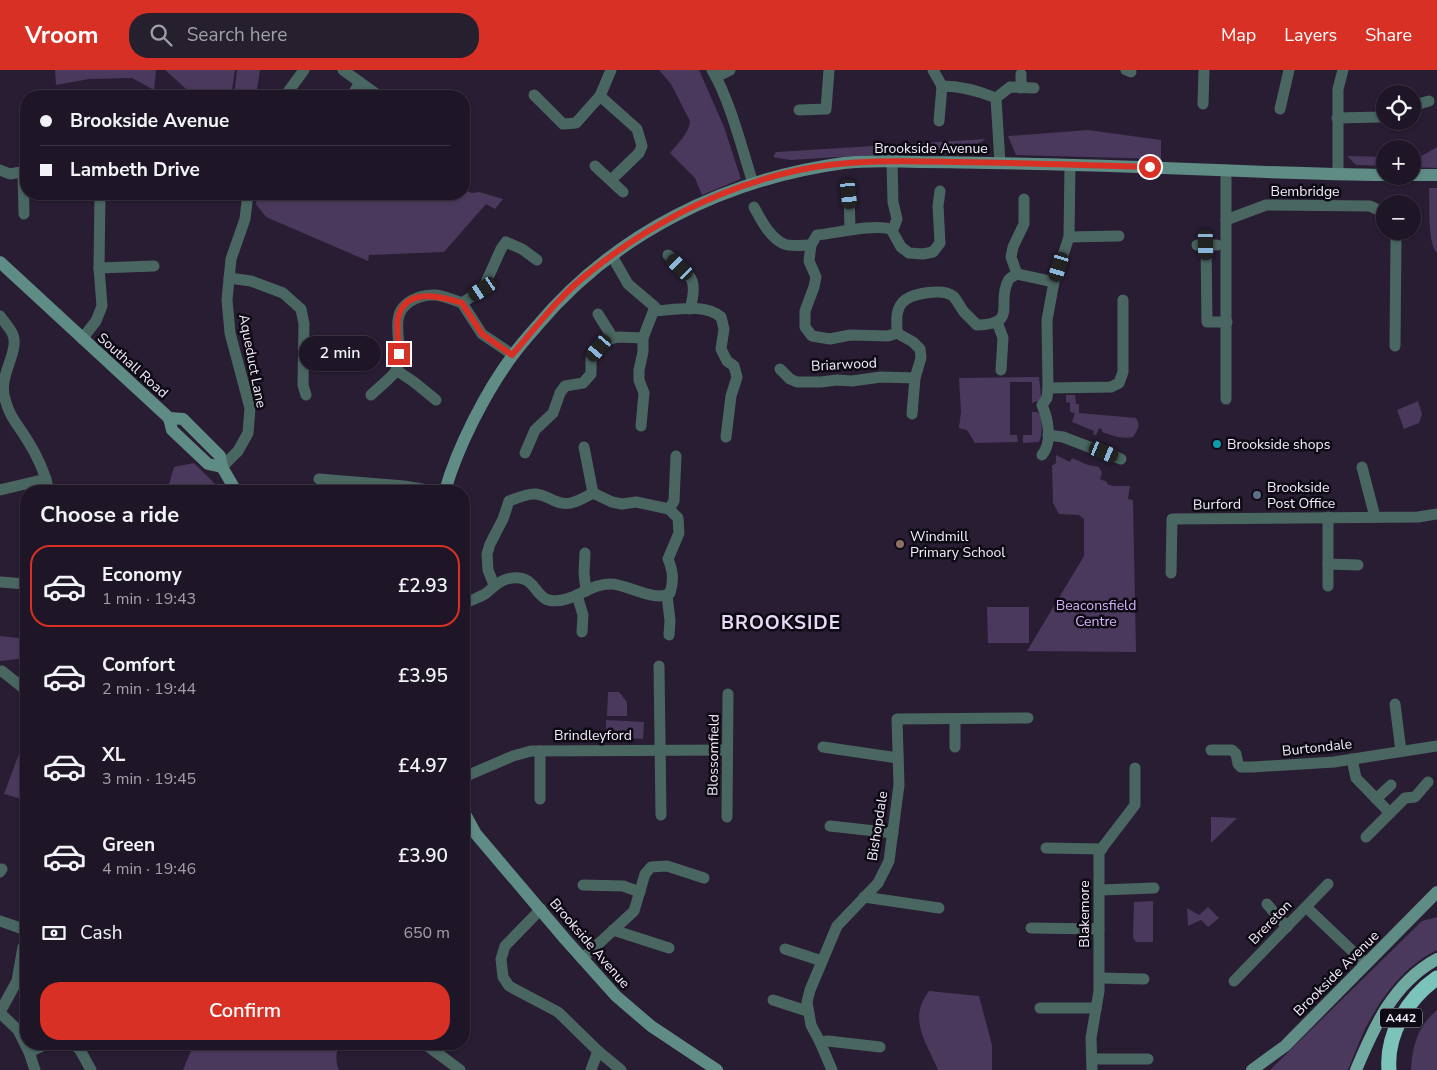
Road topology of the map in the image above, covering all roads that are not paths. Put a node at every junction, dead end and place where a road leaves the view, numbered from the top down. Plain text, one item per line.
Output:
1 (304, 70) edge
2 (342, 70) edge
3 (611, 70) edge
4 (730, 70) edge
5 (829, 70) edge
6 (933, 70) edge
7 (1204, 70) edge
8 (1289, 70) edge
9 (1342, 70) edge
10 (714, 74) edge
11 (1021, 74) dead end
12 (360, 82) junction
13 (942, 86) junction
14 (1021, 88) junction
15 (1034, 88) dead end
16 (290, 90) edge
17 (355, 90) edge
18 (371, 90) edge
19 (534, 95) dead end
20 (600, 96) junction
21 (996, 98) junction
22 (1429, 101) dead end
23 (1421, 103) edge
24 (1202, 104) dead end
25 (799, 110) dead end
26 (1280, 110) dead end
27 (1376, 117) edge
28 (1338, 118) junction
29 (939, 121) dead end
30 (892, 161) junction
31 (1000, 163) junction
32 (1070, 165) junction
33 (596, 166) dead end
34 (0, 170) edge
35 (1226, 170) junction
36 (20, 172) edge
37 (1338, 173) junction
38 (1376, 175) edge
39 (1421, 175) edge
40 (1437, 175) edge
41 (611, 180) junction
42 (753, 183) junction
43 (940, 191) dead end
44 (623, 192) dead end
45 (849, 194) dead end
46 (1024, 199) dead end
47 (24, 200) edge
48 (100, 200) edge
49 (247, 200) edge
50 (754, 208) dead end
51 (1376, 209) edge
52 (24, 214) dead end
53 (1226, 220) junction
54 (850, 229) junction
55 (891, 229) junction
56 (1119, 236) dead end
57 (1069, 237) junction
58 (1394, 240) edge
59 (812, 245) junction
60 (1207, 245) dead end
61 (612, 256) junction
62 (668, 256) dead end
63 (537, 260) dead end
64 (0, 262) edge
65 (154, 266) dead end
66 (99, 268) junction
67 (1017, 274) junction
68 (228, 278) junction
69 (1054, 282) junction
70 (1123, 300) dead end
71 (462, 303) junction
72 (690, 309) junction
73 (654, 311) junction
74 (598, 314) dead end
75 (0, 316) edge
76 (997, 322) junction
77 (1226, 322) junction
78 (897, 332) junction
79 (614, 338) junction
80 (643, 338) junction
81 (82, 339) junction
82 (1395, 346) dead end
83 (512, 355) junction
84 (780, 369) dead end
85 (396, 370) junction
86 (1001, 370) dead end
87 (914, 378) junction
88 (1048, 388) junction
89 (306, 394) dead end
90 (371, 395) dead end
91 (2, 397) edge
92 (1226, 399) dead end
93 (436, 400) dead end
94 (912, 414) dead end
95 (641, 426) dead end
96 (1048, 435) junction
97 (726, 437) dead end
98 (584, 447) dead end
99 (525, 453) dead end
100 (1042, 455) dead end
101 (676, 456) dead end
102 (1121, 459) dead end
103 (222, 467) junction
104 (1362, 467) dead end
105 (46, 479) junction
106 (319, 479) dead end
107 (20, 485) edge
108 (21, 485) edge
109 (48, 485) edge
110 (232, 485) edge
111 (376, 485) edge
112 (446, 485) edge
113 (0, 490) edge
114 (593, 493) junction
115 (669, 509) junction
116 (1437, 514) edge
117 (1328, 517) junction
118 (1375, 517) junction
119 (586, 553) dead end
120 (1328, 564) junction
121 (1358, 565) dead end
122 (1171, 573) dead end
123 (0, 582) edge
124 (20, 584) edge
125 (494, 585) junction
126 (1328, 586) dead end
127 (582, 593) junction
128 (667, 595) junction
129 (470, 601) edge
130 (582, 632) dead end
131 (669, 635) dead end
132 (658, 666) dead end
133 (2, 671) dead end
134 (20, 685) edge
135 (728, 694) dead end
136 (1395, 704) dead end
137 (954, 718) junction
138 (1028, 718) dead end
139 (1437, 746) edge
140 (823, 747) dead end
141 (954, 747) dead end
142 (727, 750) junction
143 (1211, 750) dead end
144 (540, 751) junction
145 (661, 751) junction
146 (1401, 751) junction
147 (898, 758) junction
148 (1352, 759) junction
149 (1136, 768) dead end
150 (470, 774) edge
151 (1428, 782) dead end
152 (1391, 785) dead end
153 (540, 799) dead end
154 (1376, 799) junction
155 (1390, 813) junction
156 (662, 814) dead end
157 (727, 817) dead end
158 (470, 823) edge
159 (830, 826) dead end
160 (893, 833) junction
161 (1366, 837) dead end
162 (1046, 848) dead end
163 (1102, 849) junction
164 (704, 878) dead end
165 (1328, 884) dead end
166 (584, 885) dead end
167 (1154, 888) dead end
168 (1100, 890) junction
169 (640, 892) junction
170 (1437, 892) edge
171 (864, 897) junction
172 (1267, 904) dead end
173 (1306, 907) junction
174 (939, 908) dead end
175 (541, 909) junction
176 (0, 920) edge
177 (1287, 926) junction
178 (20, 928) edge
179 (1031, 928) dead end
180 (1099, 929) junction
181 (613, 930) junction
182 (669, 948) dead end
183 (785, 949) dead end
184 (582, 959) junction
185 (1437, 959) edge
186 (822, 961) junction
187 (20, 964) edge
188 (1366, 964) junction
189 (1100, 978) junction
190 (1437, 978) edge
191 (1144, 979) dead end
192 (1234, 981) dead end
193 (773, 1000) dead end
194 (1040, 1008) dead end
195 (1096, 1008) junction
196 (807, 1011) junction
197 (0, 1012) edge
198 (20, 1034) edge
199 (820, 1042) junction
200 (880, 1047) dead end
201 (34, 1050) edge
202 (80, 1050) edge
203 (432, 1050) edge
204 (598, 1051) junction
205 (29, 1052) joint
206 (1148, 1059) dead end
207 (1092, 1064) edge
208 (35, 1070) edge
209 (90, 1070) edge
210 (460, 1070) edge
211 (591, 1070) edge
212 (620, 1070) edge
213 (717, 1070) edge
214 (832, 1070) edge
215 (1252, 1070) edge
216 (1356, 1070) edge
217 (1389, 1070) edge

1 - 16 street
2 - 12 street
3 - 20 street
4 - 10 street
5 - 25 street
6 - 13 street
7 - 24 street
8 - 26 street
9 - 28 street
10 - 42 street
11 - 14 street
12 - 17 street
12 - 18 street
13 - 21 street
13 - 29 street
14 - 15 street
14 - 21 street
19 - 20 street
20 - 41 street
21 - 31 street
22 - 23 street
27 - 28 street
28 - 37 street
30 - 31 street, Brookside Avenue
30 - 42 street, Brookside Avenue
30 - 55 street
31 - 32 street, Brookside Avenue
32 - 35 street, Brookside Avenue
32 - 57 street
33 - 41 street
34 - 36 street
35 - 37 street, Brookside Avenue
35 - 53 street
37 - 38 street, Brookside Avenue
39 - 40 street
41 - 44 street
42 - 61 street, Brookside Avenue
43 - 55 street
45 - 54 street
46 - 67 street
47 - 52 street
48 - 66 street
49 - 68 street, Aqueduct Lane
50 - 59 street
51 - 53 street, Bembridge
53 - 77 street
54 - 55 street
54 - 59 street
56 - 57 street
57 - 69 street
58 - 82 street
59 - 78 street, Briarwood
60 - 77 street
61 - 73 street
61 - 83 street, Brookside Avenue
62 - 72 street
63 - 71 street
64 - 81 street, Southall Road
65 - 66 street
66 - 81 street
67 - 69 street
67 - 76 street
68 - 89 street
68 - 103 street, Aqueduct Lane
69 - 88 street
70 - 88 street
71 - 83 street
71 - 85 street
72 - 73 street
72 - 97 street
73 - 80 street
74 - 79 street
75 - 91 street
76 - 78 street
76 - 86 street
77 - 92 street
78 - 87 street
79 - 80 street
79 - 99 street
80 - 95 street
81 - 103 street, Southall Road
83 - 112 street, Brookside Avenue
84 - 87 street, Briarwood
85 - 90 street
85 - 93 street
87 - 94 street
88 - 96 street
91 - 105 street
96 - 100 street
96 - 102 street
98 - 114 street
101 - 115 street
103 - 110 street
104 - 118 street
105 - 108 street
105 - 109 street
106 - 111 street
107 - 113 street
114 - 115 street
114 - 125 street
115 - 128 street
116 - 118 street, Burford
117 - 118 street, Burford
117 - 120 street
117 - 122 street, Burford
119 - 127 street
120 - 121 street
120 - 126 street
123 - 124 street
125 - 127 street
125 - 129 street
127 - 128 street
127 - 130 street
128 - 131 street
132 - 145 street
133 - 134 street
135 - 142 street, Blossomfield
136 - 146 street
137 - 138 street, Bishopdale
137 - 141 street
137 - 147 street, Bishopdale
139 - 146 street, Burtondale
140 - 147 street
142 - 145 street, Brindleyford
142 - 157 street, Blossomfield
143 - 148 street, Burtondale
144 - 145 street, Brindleyford
144 - 150 street, Brindleyford
144 - 153 street
145 - 156 street
146 - 148 street, Burtondale
147 - 160 street, Bishopdale
148 - 154 street
149 - 163 street
151 - 155 street
152 - 154 street
154 - 155 street
155 - 161 street
158 - 175 street, Brookside Avenue
159 - 160 street
160 - 171 street, Bishopdale
162 - 163 street
163 - 168 street, Blakemore
164 - 169 street
165 - 173 street, Brereton
166 - 169 street
167 - 168 street
168 - 180 street, Blakemore
169 - 181 street
170 - 188 street, Brookside Avenue
171 - 174 street
171 - 186 street, Bishopdale
172 - 177 street
173 - 177 street, Brereton
173 - 188 street
175 - 184 street, Brookside Avenue
175 - 204 street
176 - 178 street
177 - 192 street, Brereton
179 - 180 street
180 - 189 street, Blakemore
181 - 182 street
181 - 184 street
183 - 186 street
184 - 213 street, Brookside Avenue
185 - 216 main road
186 - 196 street, Bishopdale
187 - 197 street
188 - 215 street, Brookside Avenue
189 - 191 street
189 - 195 street, Blakemore
190 - 217 highway, A442
193 - 196 street
194 - 195 street
195 - 207 street, Blakemore
196 - 199 street
197 - 198 street
199 - 200 street
199 - 214 street
201 - 205 street
202 - 209 street
203 - 210 street
204 - 211 street
204 - 212 street
205 - 208 street
206 - 207 street

